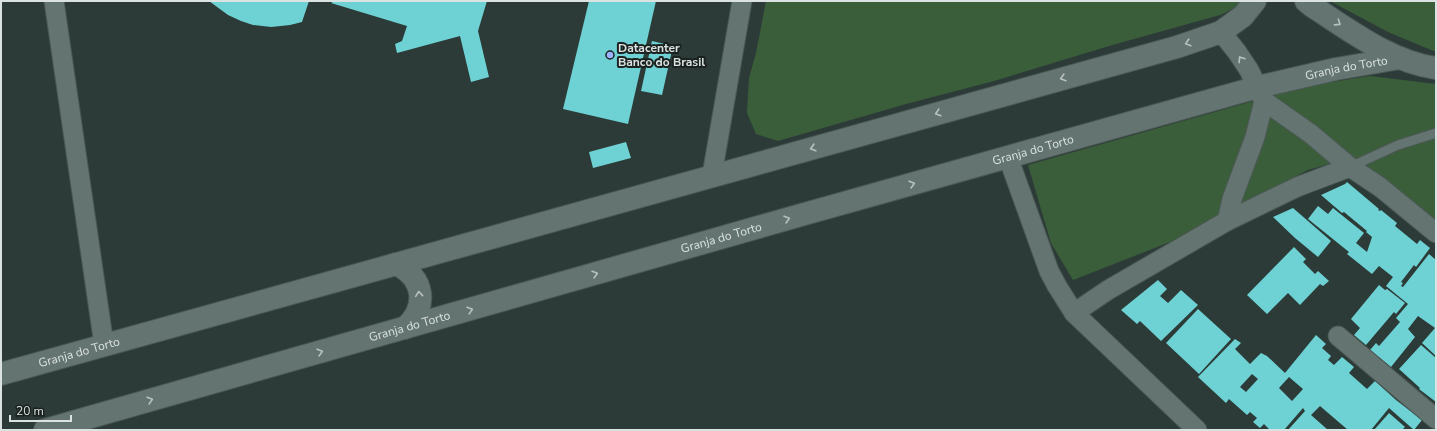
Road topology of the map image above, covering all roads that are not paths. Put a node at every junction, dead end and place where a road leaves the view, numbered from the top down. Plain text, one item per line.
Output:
1 (54, 1) edge
2 (742, 1) edge
3 (1255, 1) edge
4 (1306, 1) edge
5 (1222, 32) junction
6 (1400, 58) junction
7 (1436, 68) edge
8 (1261, 94) junction
9 (1436, 133) edge
10 (1008, 157) junction
11 (1350, 167) junction
12 (712, 175) junction
13 (1227, 221) junction
14 (1436, 233) edge
15 (396, 264) junction
16 (1074, 313) junction
17 (405, 328) junction
18 (1338, 336) dead end
19 (104, 345) junction
20 (1, 374) edge
21 (1436, 419) edge
22 (45, 430) edge
23 (1197, 430) edge

1 - 19 street
2 - 12 street
3 - 5 street, Granja do Torto
4 -> 6 street
8 -> 5 street
5 -> 12 street, Granja do Torto
6 - 7 street
6 - 8 street, Granja do Torto
8 - 10 street, Granja do Torto
8 - 11 street
8 - 13 street
9 - 11 lane
10 - 16 street
17 -> 10 street, Granja do Torto
11 - 13 street
11 - 14 street
12 - 15 street, Granja do Torto
13 - 16 street
17 -> 15 street
15 - 19 street, Granja do Torto
16 - 23 street
22 -> 17 street, Granja do Torto
18 - 21 street
19 - 20 street, Granja do Torto

